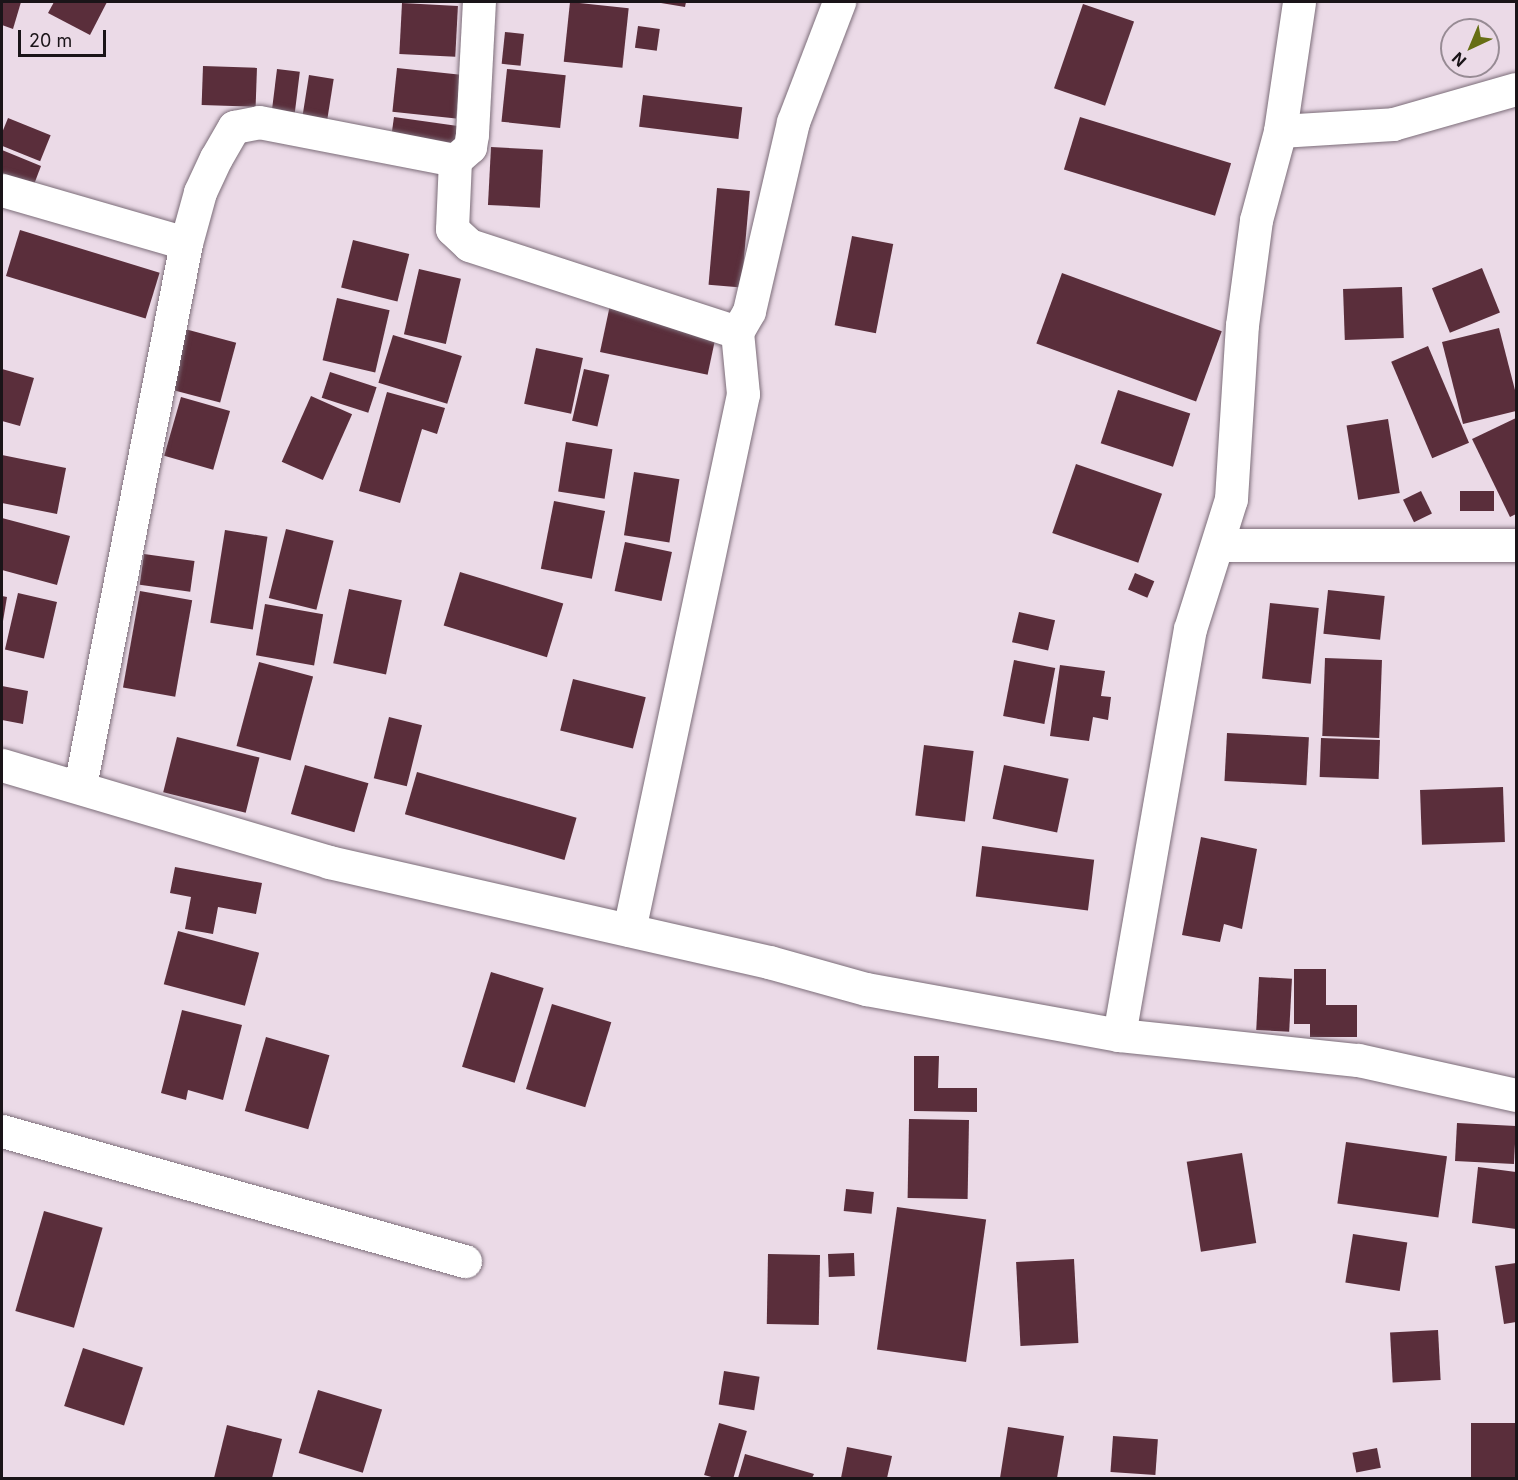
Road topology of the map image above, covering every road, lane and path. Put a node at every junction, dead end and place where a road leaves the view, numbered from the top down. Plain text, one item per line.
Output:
1 (479, 2) edge
2 (839, 2) edge
3 (1299, 2) edge
4 (1516, 89) edge
5 (1280, 131) junction
6 (455, 160) junction
7 (2, 190) edge
8 (186, 243) junction
9 (737, 332) junction
10 (1219, 545) junction
11 (1516, 545) edge
12 (2, 765) edge
13 (80, 786) junction
14 (629, 930) junction
15 (1119, 1035) junction
16 (1516, 1095) edge
17 (2, 1131) edge
18 (465, 1262) dead end

1 - 6 street
2 - 9 street
3 - 5 street
4 - 5 street
5 - 10 street
6 - 8 street
6 - 9 street
7 - 8 street
8 - 13 street
9 - 14 street
10 - 11 street
10 - 15 street
12 - 13 street
13 - 14 street
14 - 15 street
15 - 16 street
17 - 18 street

